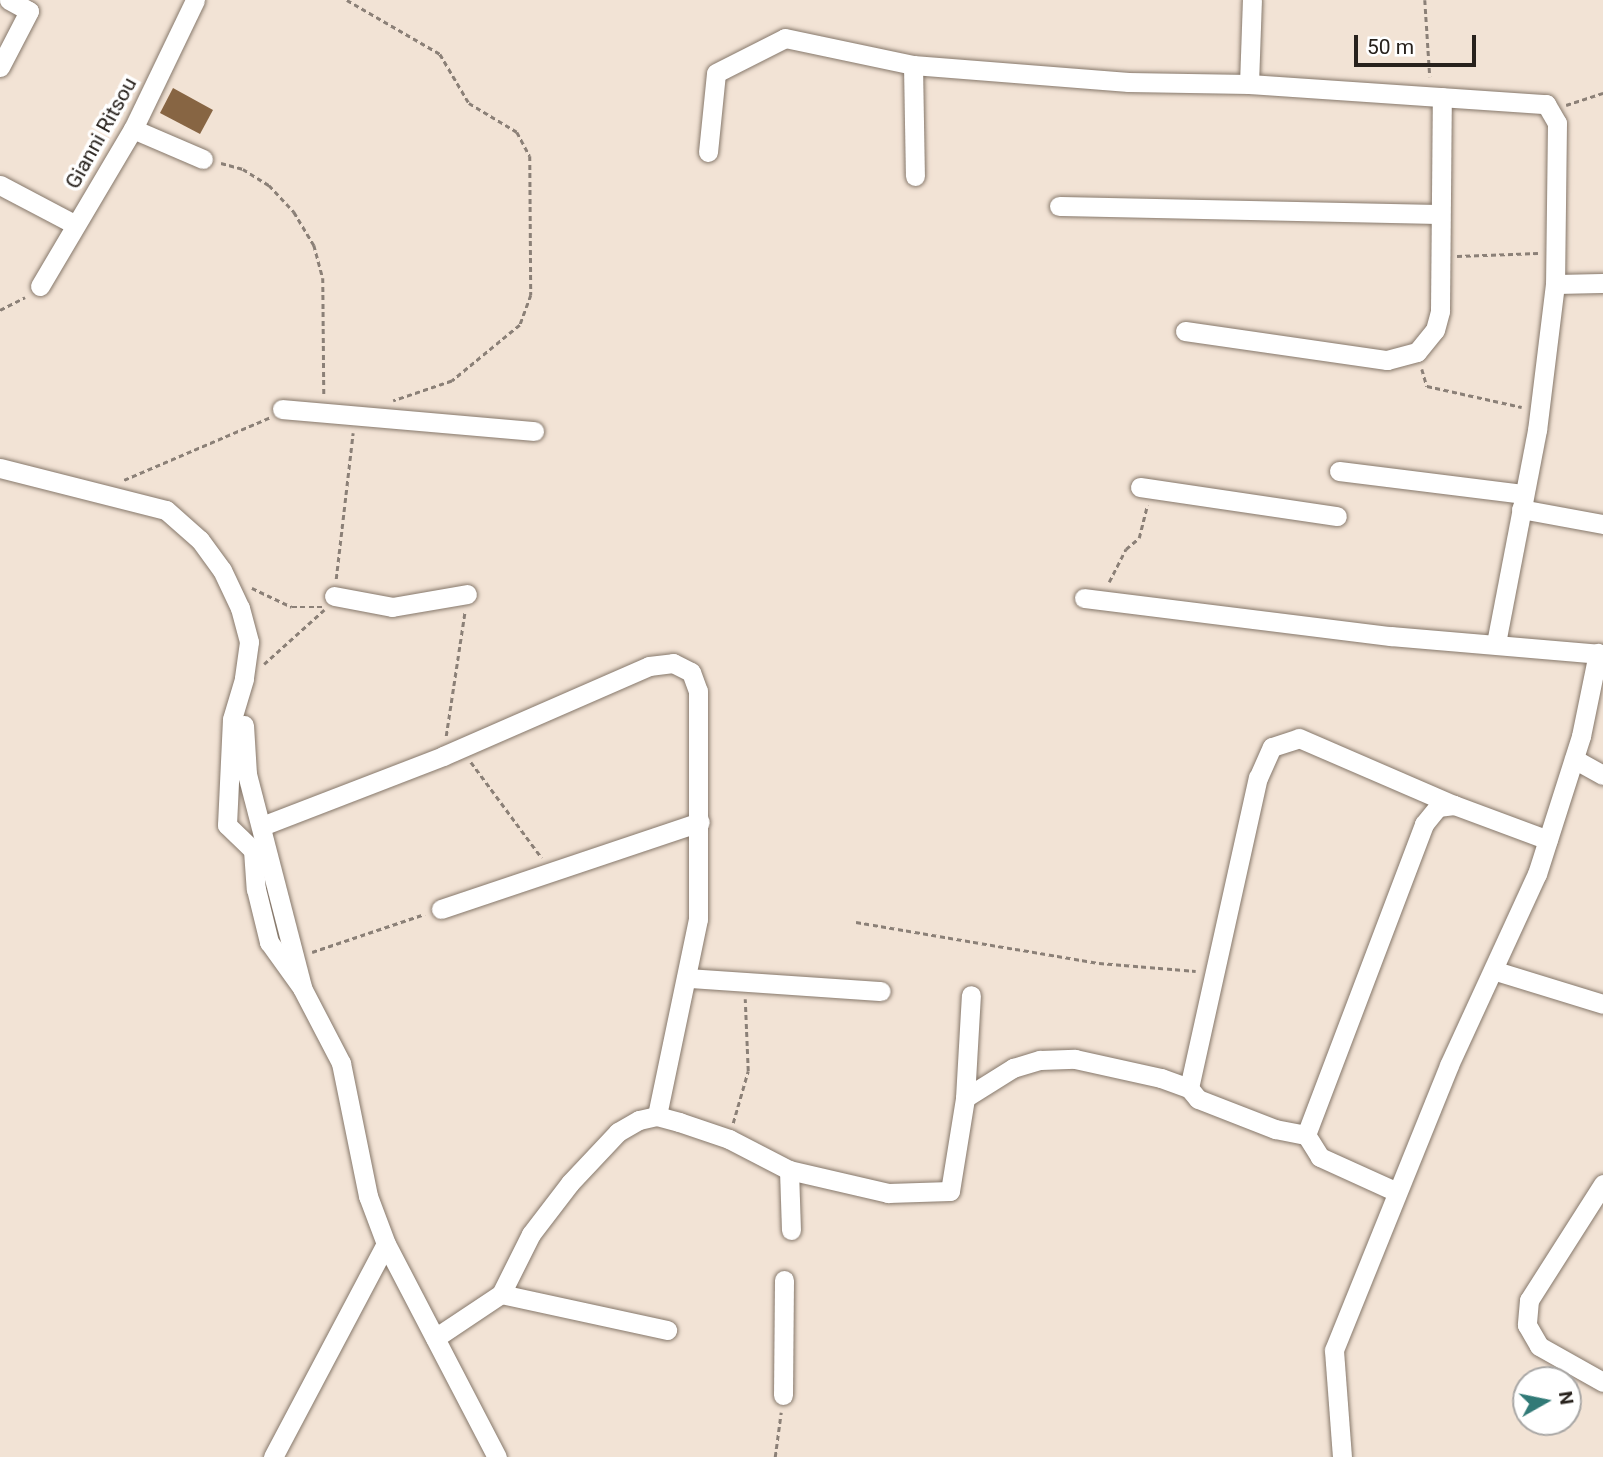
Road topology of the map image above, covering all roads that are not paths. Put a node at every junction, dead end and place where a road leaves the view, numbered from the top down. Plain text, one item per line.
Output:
1 (9, 0) edge
2 (195, 0) edge
3 (1252, 0) edge
4 (913, 65) junction
5 (0, 67) edge
6 (1249, 84) junction
7 (1436, 97) junction
8 (133, 130) junction
9 (708, 152) dead end
10 (203, 159) road end
11 (915, 176) dead end
12 (0, 185) edge
13 (1059, 206) dead end
14 (1440, 214) junction
15 (74, 224) junction
16 (1603, 283) edge
17 (1555, 284) junction
18 (40, 286) road end
19 (1185, 331) dead end
20 (282, 409) road end
21 (534, 431) dead end
22 (0, 468) edge
23 (1339, 471) dead end
24 (1145, 488) road end
25 (1522, 501) junction
26 (1337, 516) dead end
27 (1603, 524) edge
28 (467, 594) road end
29 (1092, 599) road end
30 (330, 601) road end
31 (1496, 642) junction
32 (1601, 654) edge
33 (244, 726) dead end
34 (1574, 759) junction
35 (1603, 775) edge
36 (1454, 805) junction
37 (700, 822) junction
38 (262, 826) junction
39 (1548, 840) junction
40 (262, 862) junction
41 (441, 909) road end
42 (1496, 971) junction
43 (689, 978) junction
44 (302, 988) junction
45 (881, 991) dead end
46 (971, 995) dead end
47 (1603, 1004) edge
48 (1189, 1088) junction
49 (965, 1098) junction
50 (657, 1116) junction
51 (1306, 1135) junction
52 (789, 1170) junction
53 (1603, 1184) edge
54 (1397, 1192) junction
55 (791, 1230) dead end
56 (386, 1244) junction
57 (784, 1280) dead end
58 (501, 1294) junction
59 (667, 1330) dead end
60 (435, 1338) junction
61 (1603, 1382) edge
62 (783, 1395) road end
63 (273, 1457) edge
64 (497, 1457) edge
65 (1342, 1457) edge

1 - 5 street
2 - 8 street, Gianni Ritsou
3 - 6 street
4 - 6 street
4 - 9 street
4 - 11 street
6 - 7 street
7 - 14 street
7 - 17 street
8 - 10 street
8 - 15 street, Gianni Ritsou
12 - 15 street
13 - 14 street
14 - 19 street
15 - 18 street, Gianni Ritsou
16 - 17 street
17 - 25 street
20 - 21 street
22 - 40 street
23 - 25 street
24 - 26 street
25 - 27 street
25 - 31 street
28 - 30 street
29 - 31 street
31 - 32 street
32 - 34 street
33 - 38 street
34 - 35 street
34 - 39 street
36 - 39 street
36 - 48 street
36 - 51 street
37 - 38 street
37 - 41 street
37 - 43 street
38 - 40 street
39 - 42 street
40 - 44 street
40 - 44 street
42 - 47 street
42 - 54 street
43 - 45 street
43 - 50 street
44 - 56 street
46 - 49 street
48 - 49 street
48 - 51 street
49 - 52 street
50 - 52 street
50 - 58 street
51 - 54 street
52 - 55 street
53 - 61 street
54 - 65 street
56 - 60 street
56 - 63 street
57 - 62 street
58 - 59 street
58 - 60 street
60 - 64 street

